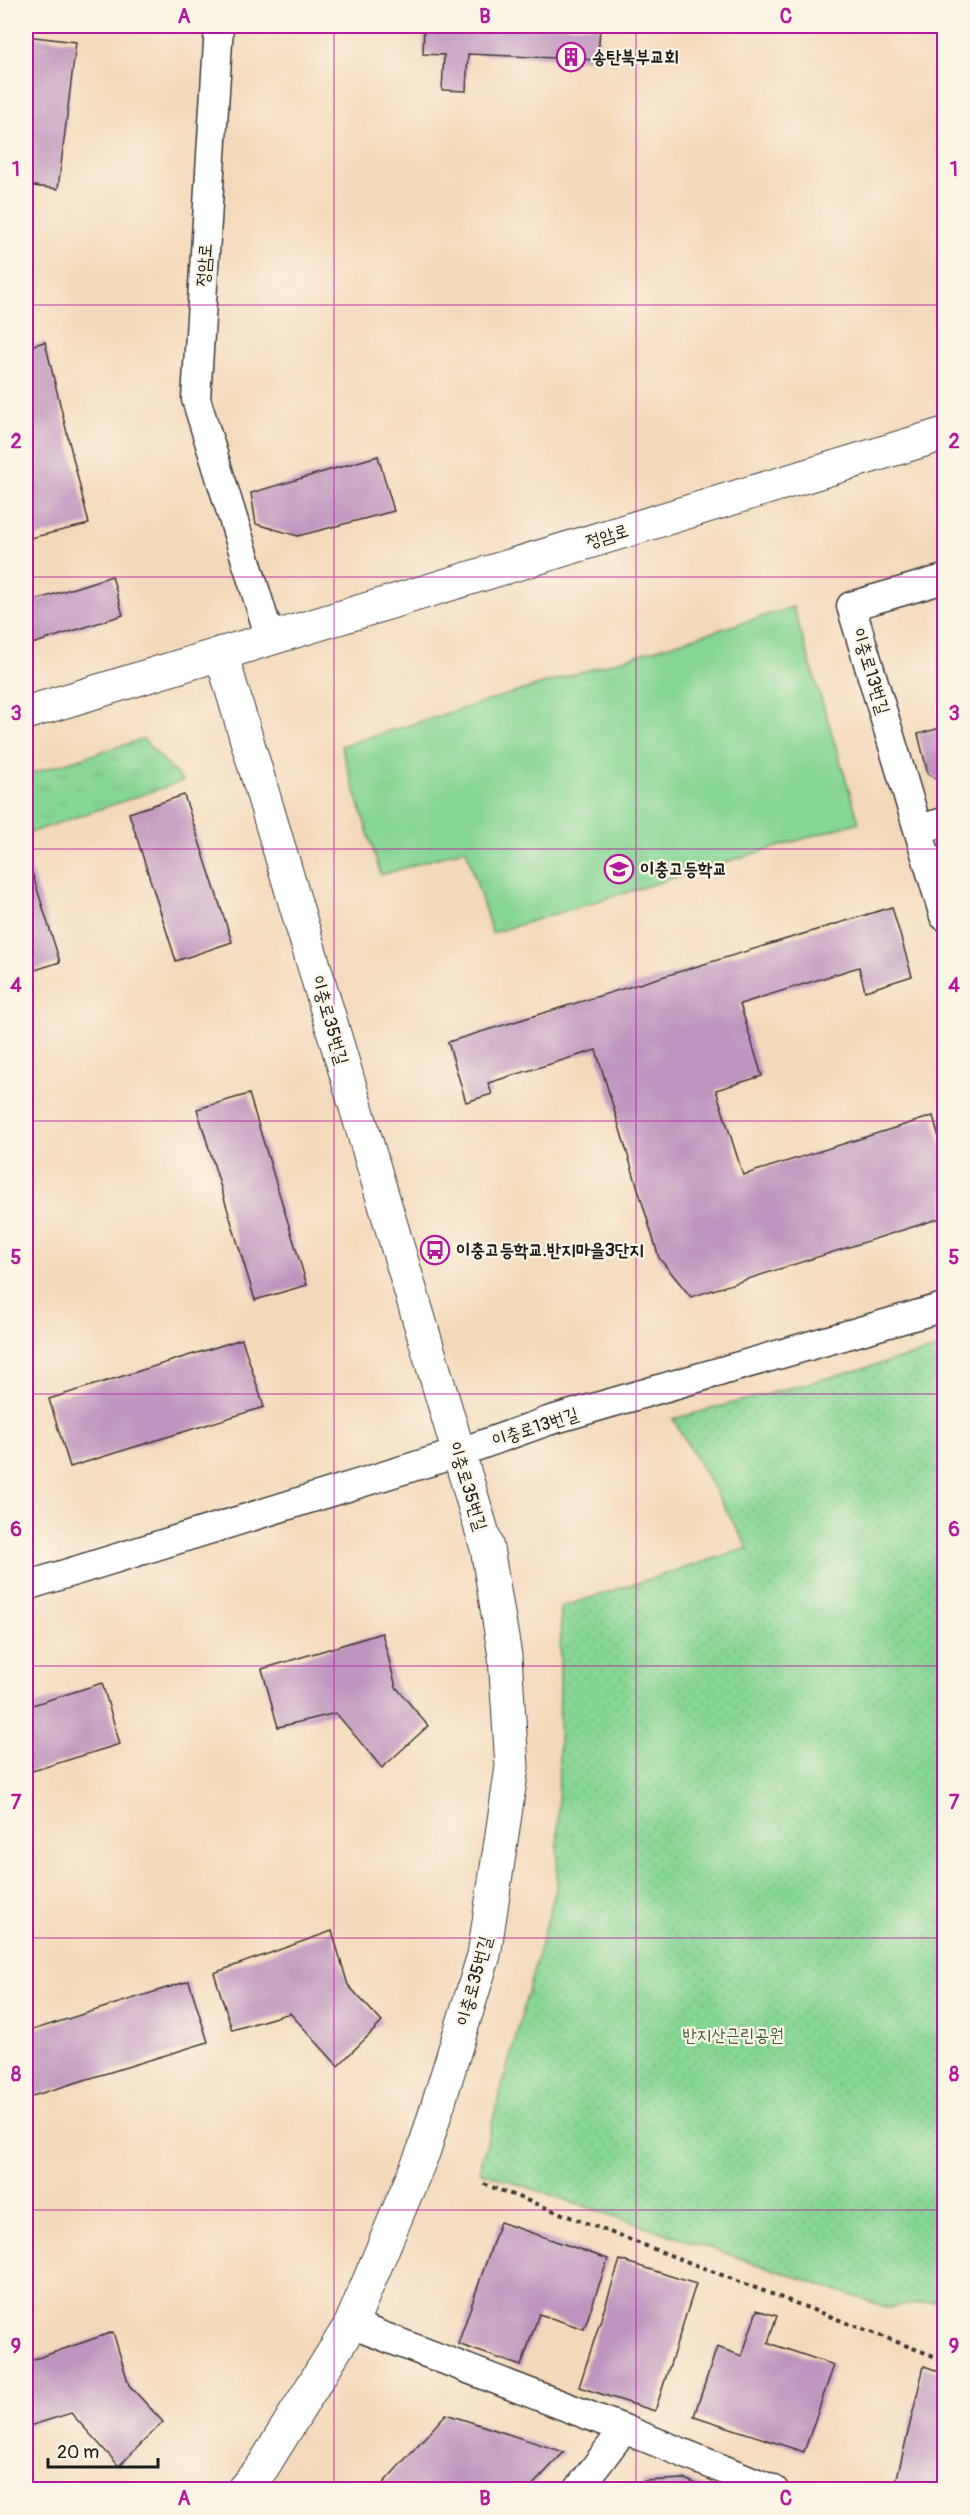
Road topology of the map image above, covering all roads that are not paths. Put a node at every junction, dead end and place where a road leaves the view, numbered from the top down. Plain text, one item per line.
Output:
1 (219, 26) edge
2 (945, 434) edge
3 (945, 579) edge
4 (270, 638) junction
5 (221, 653) junction
6 (26, 713) edge
7 (932, 826) edge
8 (945, 916) edge
9 (945, 1307) edge
10 (458, 1453) junction
11 (26, 1586) edge
12 (351, 2324) junction
13 (624, 2429) junction
14 (243, 2490) edge
15 (578, 2490) edge
16 (774, 2490) edge

1 - 4 street, 정암로
2 - 4 street, 정암로
3 - 7 street, 이충로13번길
4 - 5 street, 정암로
5 - 6 street, 정암로
5 - 10 street, 이충로35번길
7 - 8 street, 이충로13번길
9 - 10 street, 이충로13번길
10 - 11 street, 이충로13번길
10 - 12 street, 이충로35번길
12 - 13 street
12 - 14 street, 이충로35번길
13 - 15 street
13 - 16 street

